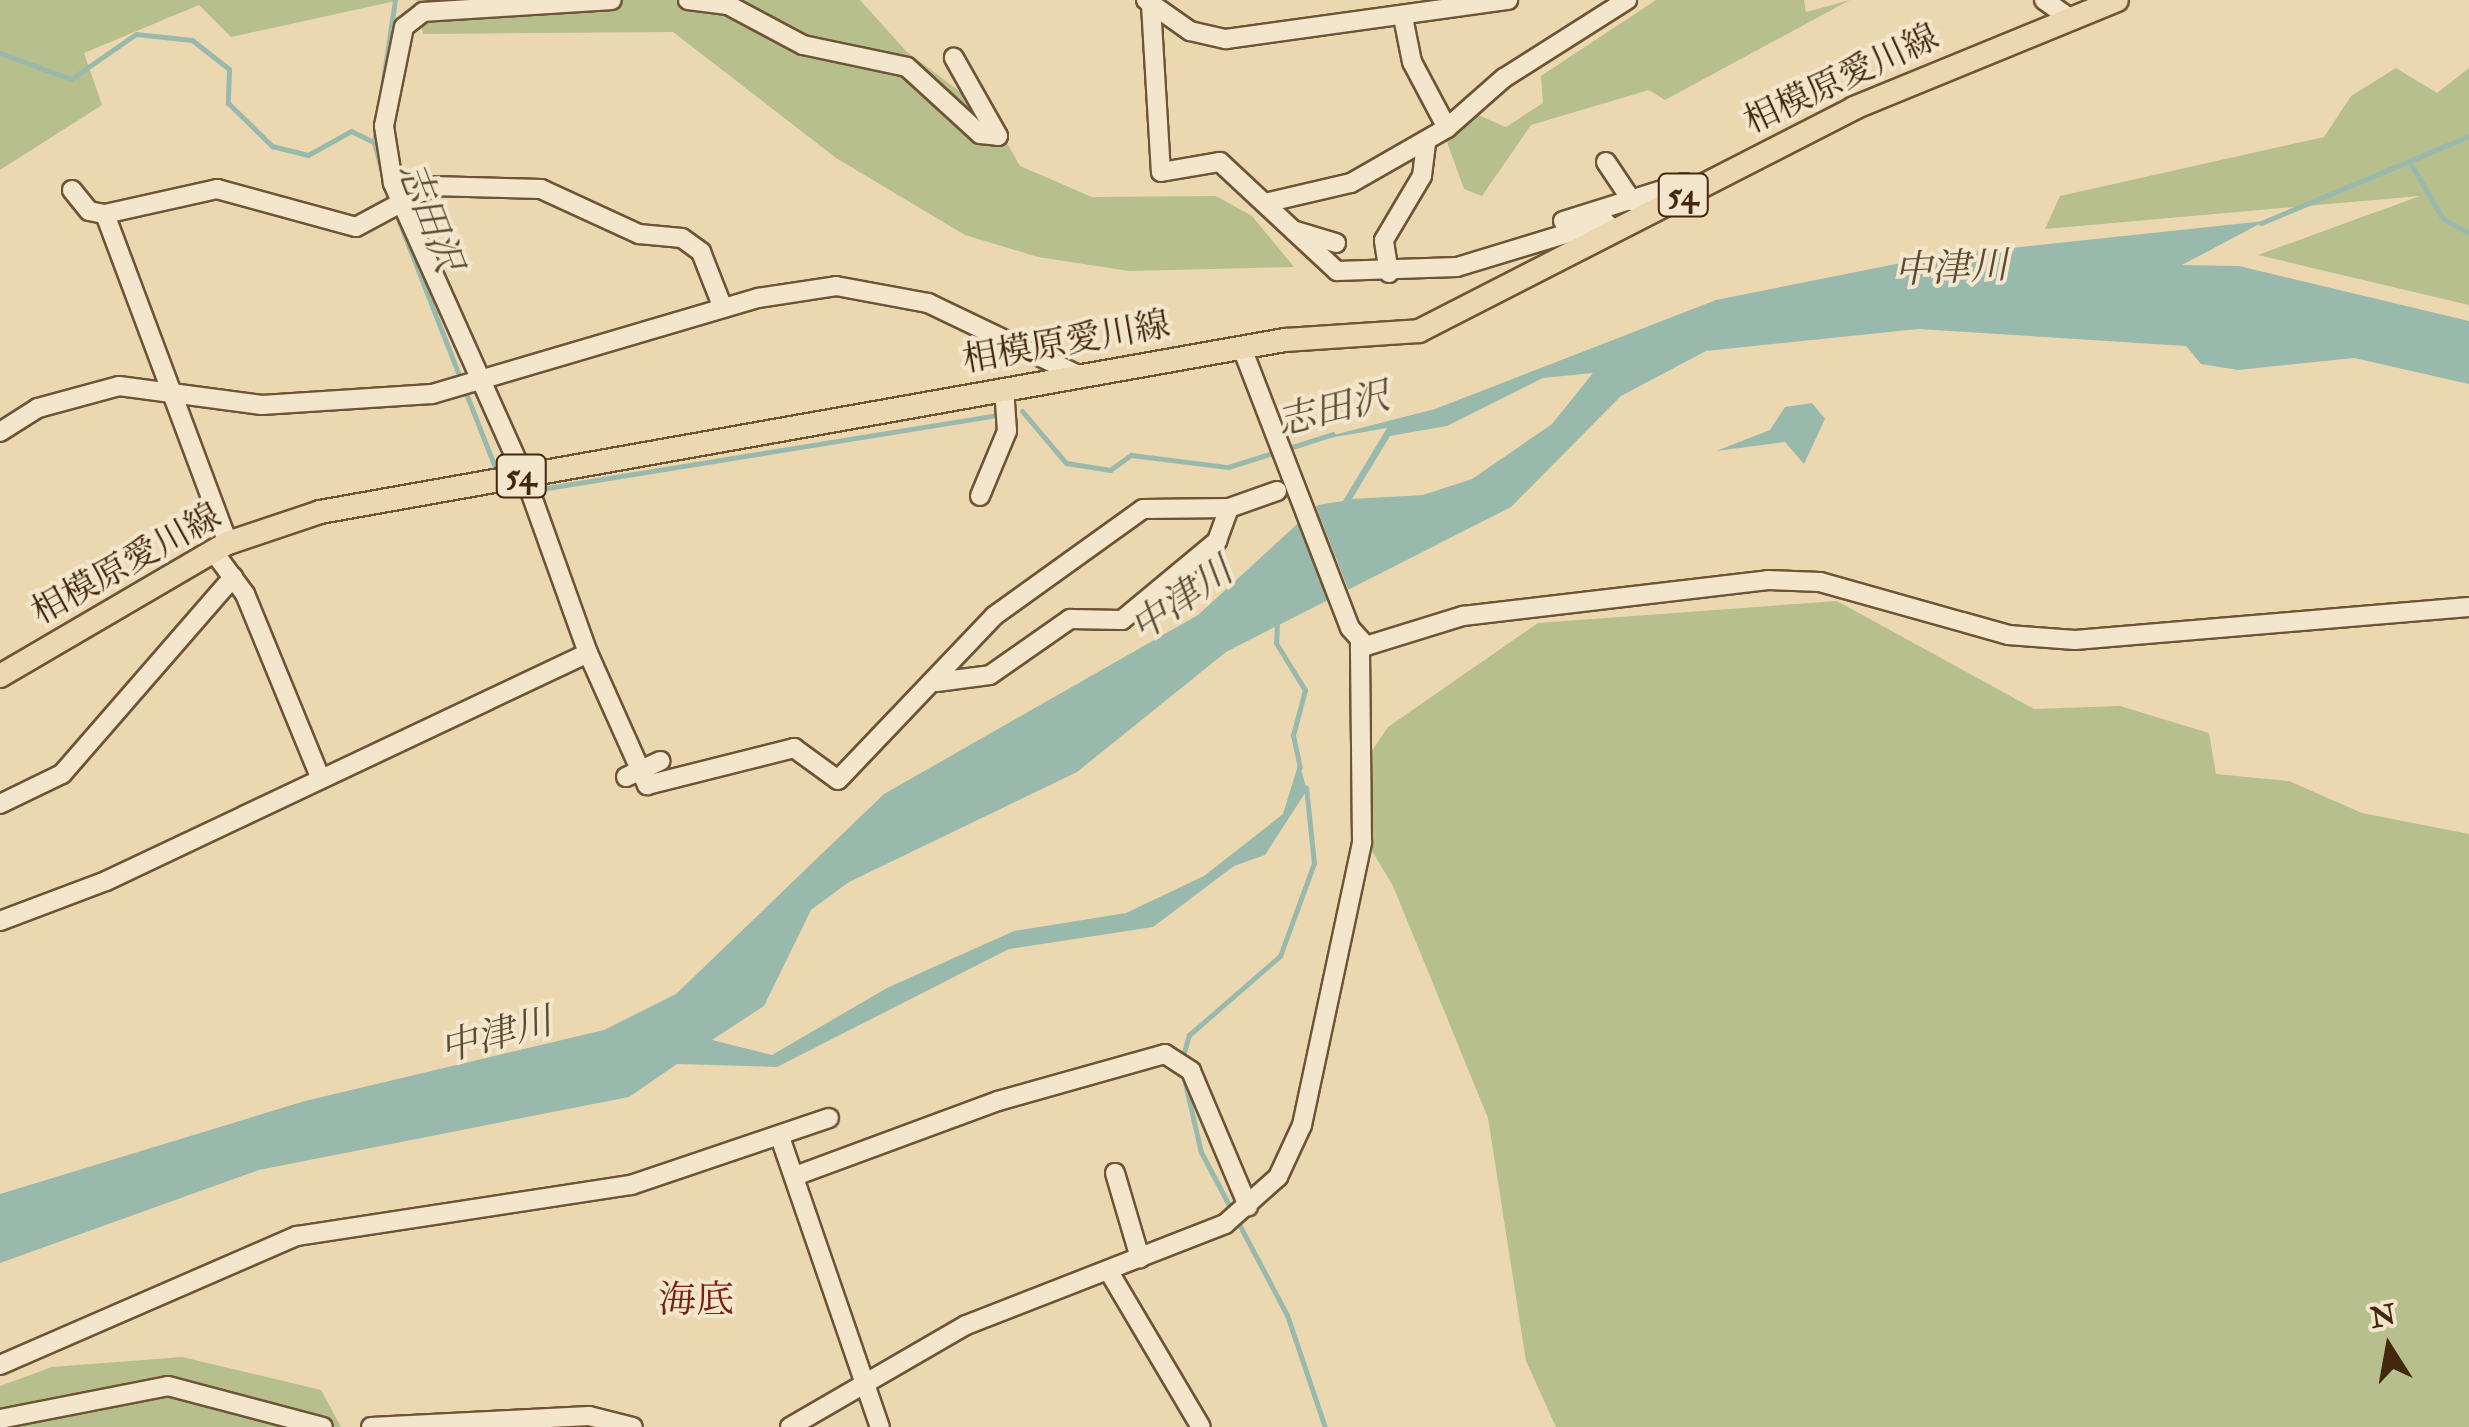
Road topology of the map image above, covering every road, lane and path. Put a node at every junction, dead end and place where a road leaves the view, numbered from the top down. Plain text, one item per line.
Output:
1 (612, 0) edge
2 (688, 0) edge
3 (1508, 0) edge
4 (1627, 0) edge
5 (2044, 0) edge
6 (2118, 0) edge
7 (1148, 2) edge
8 (1403, 17) junction
9 (2068, 17) junction
10 (954, 58) dead end
11 (1447, 128) junction
12 (1426, 145) junction
13 (1606, 162) dead end
14 (72, 190) dead end
15 (1691, 190) junction
16 (1632, 201) junction
17 (1265, 203) junction
18 (404, 207) junction
19 (105, 214) junction
20 (1563, 220) dead end
21 (1292, 229) junction
22 (1615, 231) junction
23 (1336, 243) dead end
24 (1389, 273) junction
25 (723, 308) junction
26 (1245, 358) junction
27 (1078, 375) junction
28 (474, 382) junction
29 (1004, 388) junction
30 (170, 391) junction
31 (0, 432) edge
32 (522, 475) junction
33 (1278, 491) dead end
34 (980, 496) dead end
35 (1230, 508) junction
36 (220, 547) junction
37 (233, 578) junction
38 (2469, 607) edge
39 (1355, 635) junction
40 (588, 653) junction
41 (0, 676) edge
42 (937, 682) junction
43 (660, 761) dead end
44 (634, 775) junction
45 (321, 779) junction
46 (0, 804) edge
47 (0, 921) edge
48 (829, 1118) dead end
49 (782, 1140) junction
50 (796, 1176) junction
51 (1113, 1182) dead end
52 (1248, 1206) junction
53 (1140, 1258) junction
54 (1108, 1270) junction
55 (0, 1365) edge
56 (864, 1385) junction
57 (0, 1419) edge
58 (322, 1427) edge
59 (371, 1427) edge
60 (633, 1427) edge
61 (790, 1427) edge
62 (880, 1427) edge
63 (1201, 1427) edge

1 - 18 street
2 - 10 street
3 - 8 street
4 - 11 street
5 - 9 street
6 - 9 main road, 相模原愛川線 / 54
7 - 8 street
7 - 17 street
8 - 11 street
9 - 15 main road, 相模原愛川線 / 54
11 - 12 street
12 - 17 street
12 - 24 street
13 - 16 street
14 - 19 street
15 - 16 street
15 - 22 main road, 相模原愛川線 / 54
16 - 20 street
17 - 21 street
18 - 19 street
18 - 25 street
18 - 28 street
19 - 30 street
21 - 23 street
21 - 24 street
22 - 24 street
22 - 26 main road, 相模原愛川線 / 54
25 - 27 street
25 - 28 street
26 - 27 main road, 相模原愛川線 / 54
26 - 39 street
27 - 29 main road, 相模原愛川線 / 54
28 - 30 street
28 - 32 street
29 - 32 main road, 相模原愛川線 / 54
29 - 34 street
30 - 31 street
30 - 36 street
32 - 36 main road, 相模原愛川線 / 54
32 - 40 street
33 - 35 street
35 - 42 street
35 - 42 street
36 - 37 street
36 - 41 main road, 相模原愛川線 / 54
37 - 45 street
37 - 46 street
38 - 39 street
39 - 52 street
40 - 44 street
40 - 45 street
42 - 44 street
43 - 44 street
45 - 47 street
48 - 49 street
49 - 50 street
49 - 55 street
50 - 52 street
50 - 56 street
51 - 53 street
52 - 53 street
53 - 54 street
54 - 56 street
54 - 63 street
56 - 61 street
56 - 62 street
57 - 58 street
59 - 60 street

